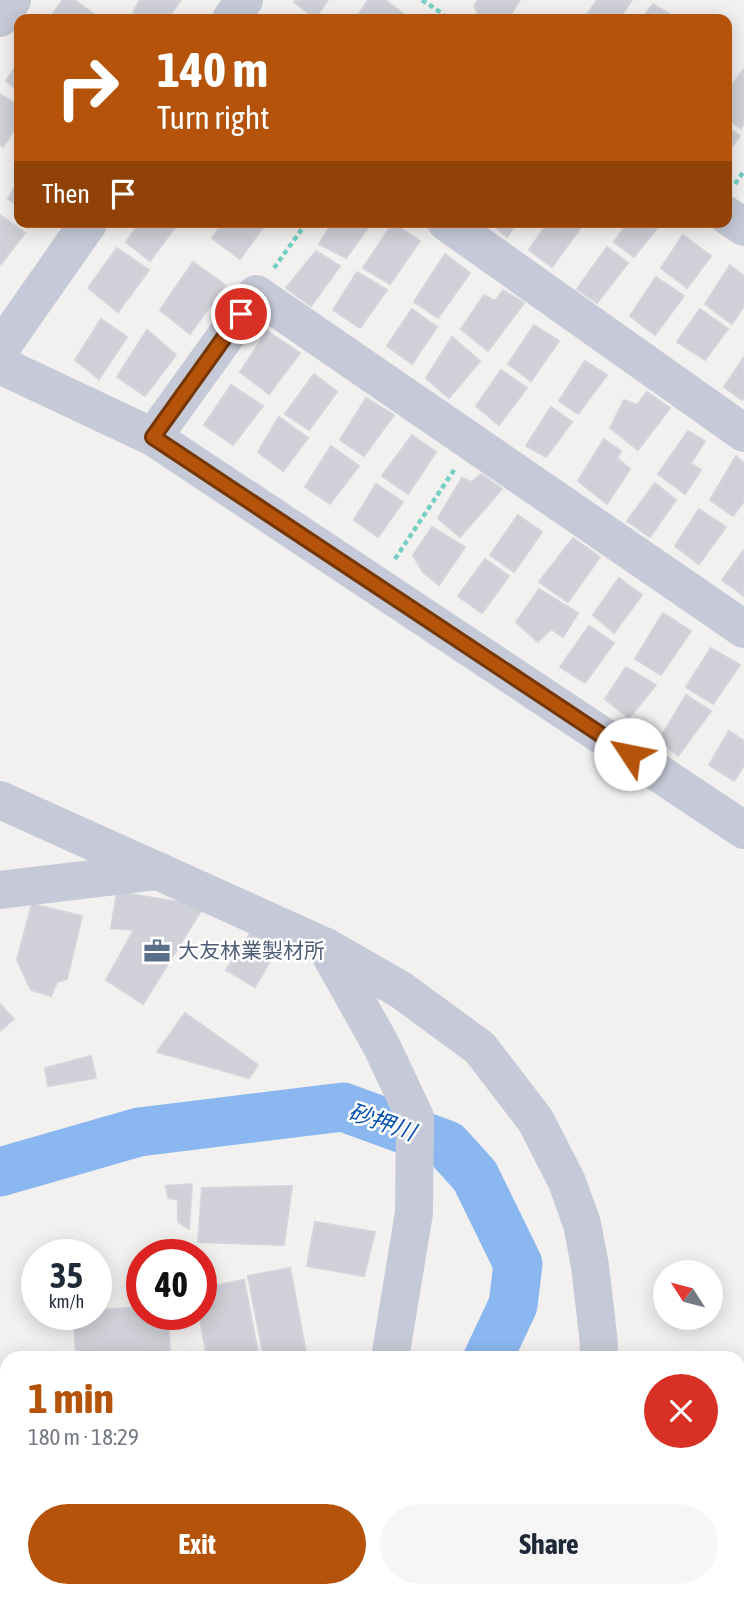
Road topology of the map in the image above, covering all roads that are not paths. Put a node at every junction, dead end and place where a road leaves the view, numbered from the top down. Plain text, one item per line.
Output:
1 (12, 0) edge
2 (0, 18) edge
3 (85, 228) edge
4 (454, 228) edge
5 (0, 349) edge
6 (0, 365) edge
7 (744, 433) edge
8 (153, 437) junction
9 (744, 629) edge
10 (0, 800) edge
11 (744, 830) edge
12 (160, 871) junction
13 (0, 890) edge
14 (326, 947) junction
15 (391, 1351) edge
16 (598, 1351) edge

1 - 2 street
3 - 5 street
4 - 7 street
6 - 8 street
8 - 9 street
8 - 11 street
10 - 12 street
12 - 13 street
12 - 14 street
14 - 15 street
14 - 16 street

